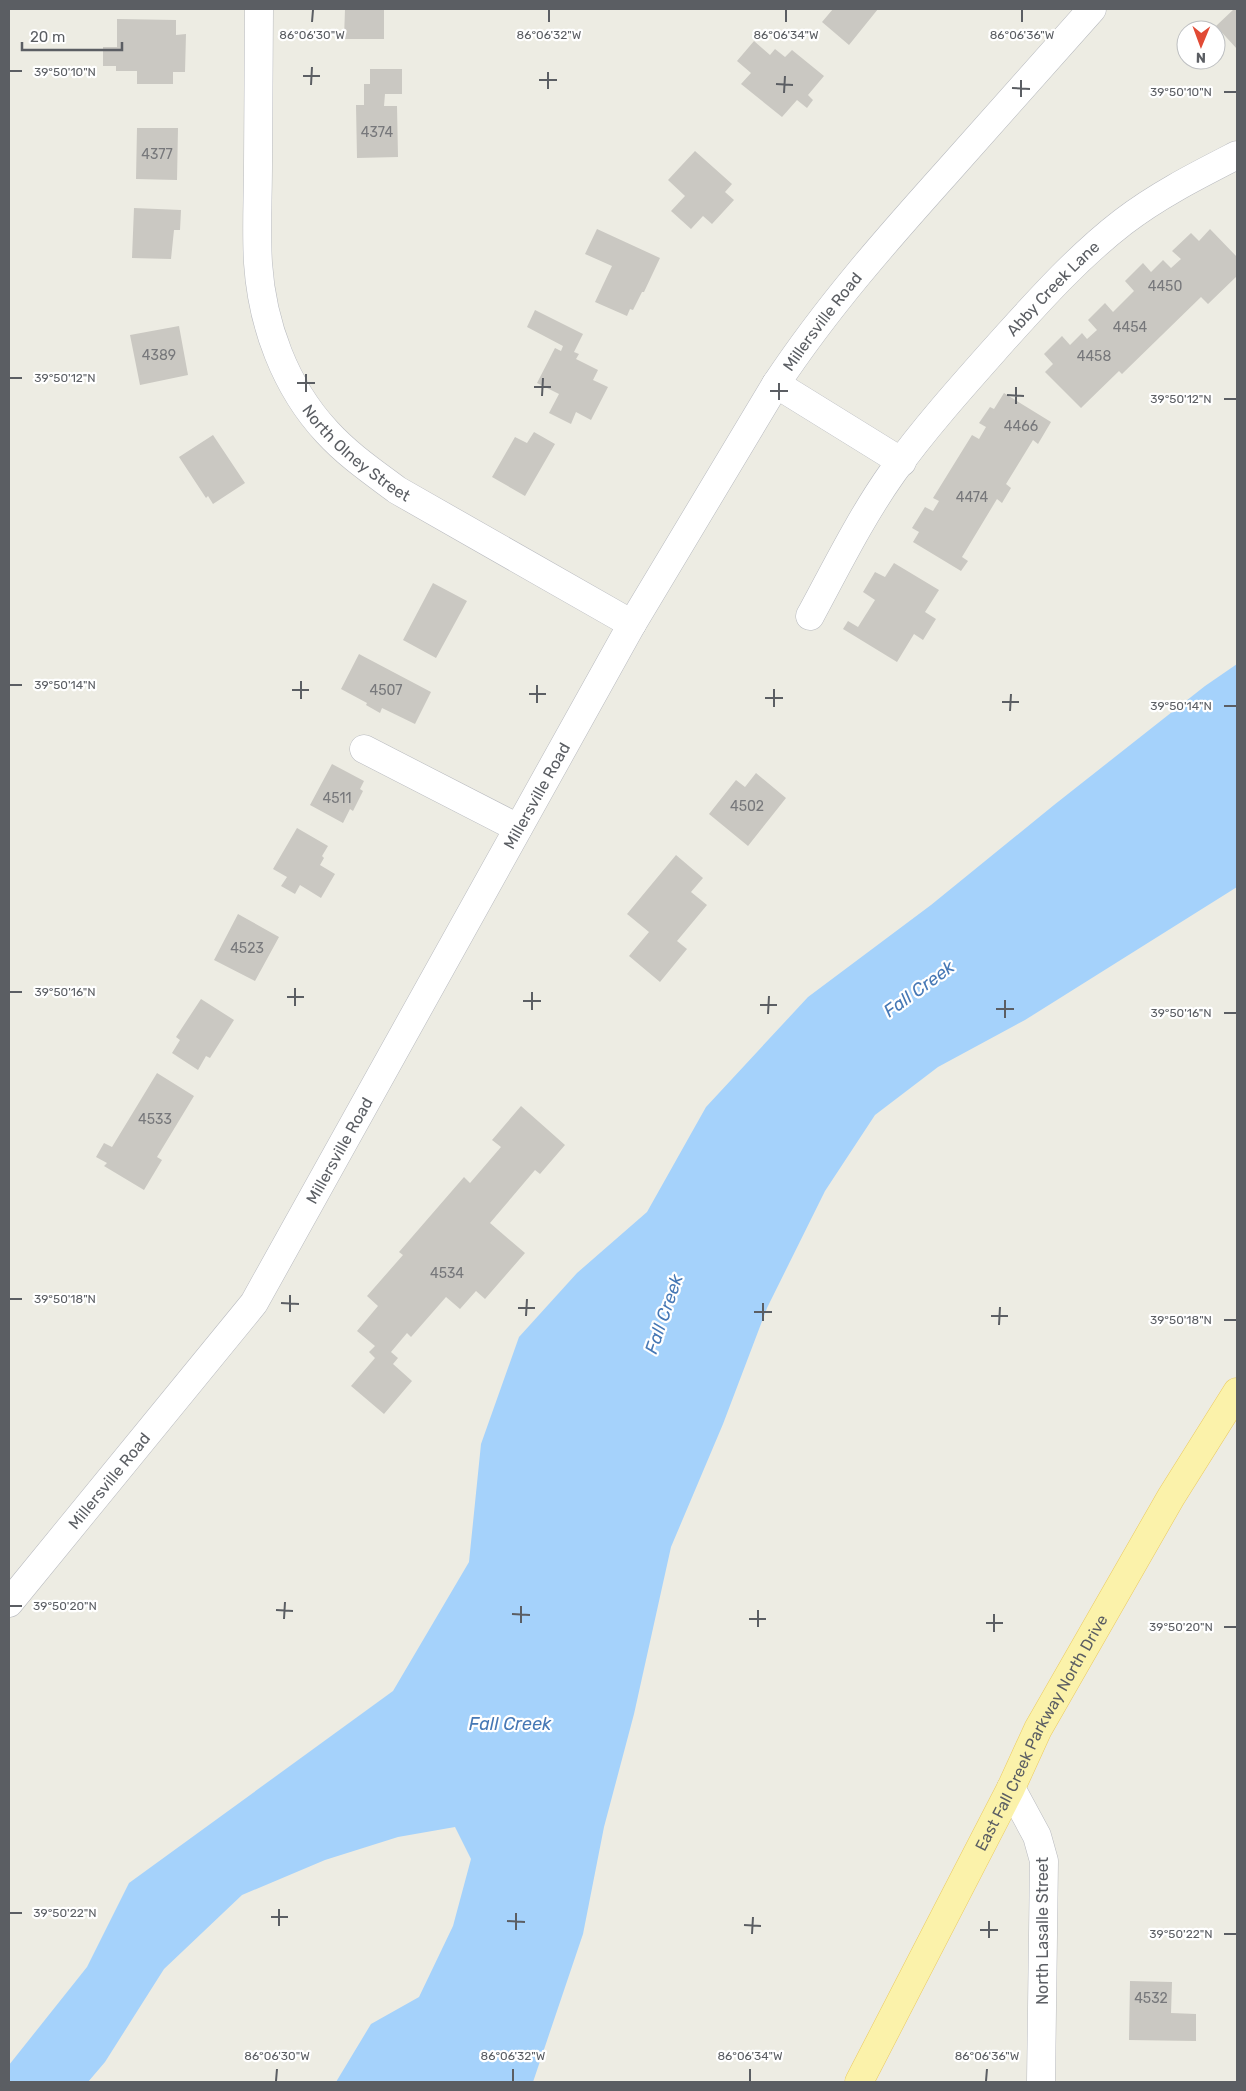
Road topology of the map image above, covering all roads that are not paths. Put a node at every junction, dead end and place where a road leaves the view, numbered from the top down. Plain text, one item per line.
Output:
1 (259, 9) edge
2 (1092, 9) edge
3 (1237, 155) edge
4 (776, 384) junction
5 (902, 462) junction
6 (810, 616) dead end
7 (632, 624) junction
8 (364, 749) dead end
9 (518, 828) junction
10 (1237, 1392) edge
11 (9, 1603) edge
12 (1011, 1788) junction
13 (859, 2082) edge
14 (1042, 2082) edge

1 - 7 street, North Olney Street
2 - 4 street, Millersville Road
3 - 5 street, Abby Creek Lane
4 - 5 street
4 - 7 street, Millersville Road
5 - 6 street, Abby Creek Lane
7 - 9 street, Millersville Road
8 - 9 street
9 - 11 street, Millersville Road
10 - 12 main road, East Fall Creek Parkway North Drive
12 - 13 main road, East Fall Creek Parkway North Drive
12 - 14 street, North Lasalle Street

